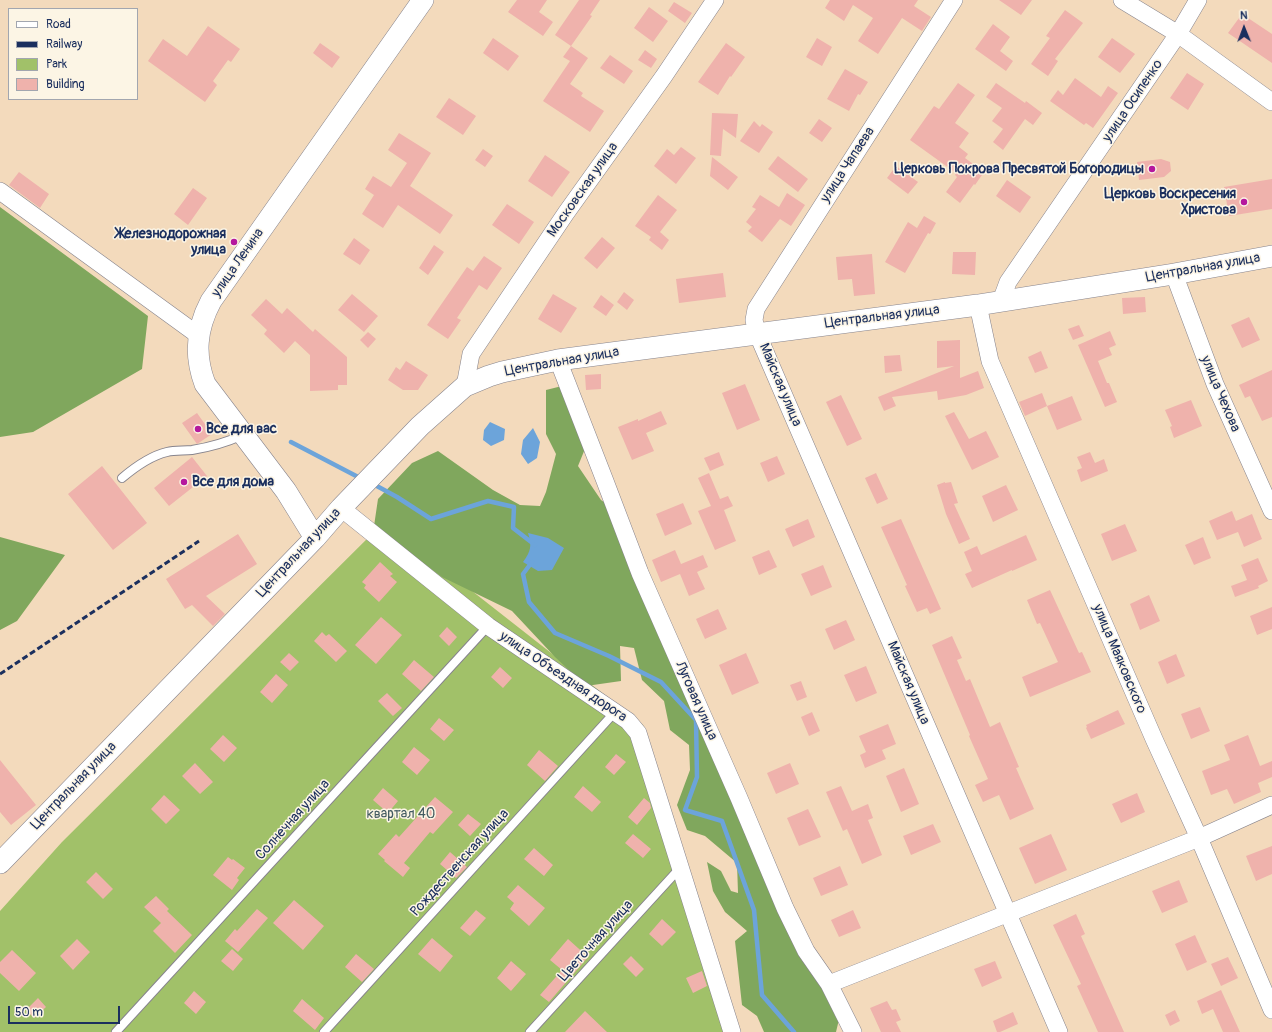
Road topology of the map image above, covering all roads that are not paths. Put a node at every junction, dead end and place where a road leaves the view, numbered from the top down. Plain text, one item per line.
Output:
1 (423, 0) edge
2 (715, 0) edge
3 (954, 0) edge
4 (1122, 0) edge
5 (1198, 0) edge
6 (1178, 34) junction
7 (1272, 102) edge
8 (0, 191) edge
9 (1272, 256) edge
10 (1174, 274) junction
11 (1002, 301) junction
12 (978, 305) junction
13 (757, 333) junction
14 (198, 336) junction
15 (558, 360) junction
16 (465, 386) junction
17 (244, 435) junction
18 (122, 478) dead end
19 (341, 508) junction
20 (1272, 511) edge
21 (315, 538) junction
22 (488, 626) junction
23 (615, 712) junction
24 (1272, 805) edge
25 (1199, 838) junction
26 (0, 863) edge
27 (681, 867) junction
28 (1007, 914) junction
29 (829, 984) junction
30 (1272, 1010) edge
31 (116, 1032) edge
32 (324, 1032) edge
33 (530, 1032) edge
34 (732, 1032) edge
35 (853, 1032) edge
36 (1059, 1032) edge

1 - 14 street, улица Ленина
2 - 16 street, Московская улица
3 - 13 street, улица Чапаева
4 - 6 street
5 - 6 street, улица Осипенко
6 - 7 street
6 - 11 street, улица Осипенко
8 - 14 street
9 - 10 street, Центральная улица
10 - 11 street, Центральная улица
10 - 20 street, улица Чехова
11 - 12 street, Центральная улица
12 - 13 street, Центральная улица
12 - 25 street, улица Маяковского
13 - 15 street, Центральная улица
13 - 28 street, Майская улица
14 - 17 street, улица Ленина
15 - 16 street, Центральная улица
15 - 29 street, Луговая улица
16 - 19 street, Центральная улица
17 - 18 lane
17 - 21 street, улица Ленина
19 - 21 street, Центральная улица
19 - 22 street, улица Объездная дорога
21 - 26 street, Центральная улица
22 - 23 street, улица Объездная дорога
22 - 31 lane, Солнечная улица
23 - 27 street, улица Объездная дорога
23 - 32 lane, Рождественская улица
24 - 25 street
25 - 28 street
25 - 30 street, улица Маяковского
27 - 33 lane, Цветочная улица
27 - 34 street, улица Объездная дорога
28 - 29 street
28 - 36 street, Майская улица
29 - 35 street, Луговая улица

